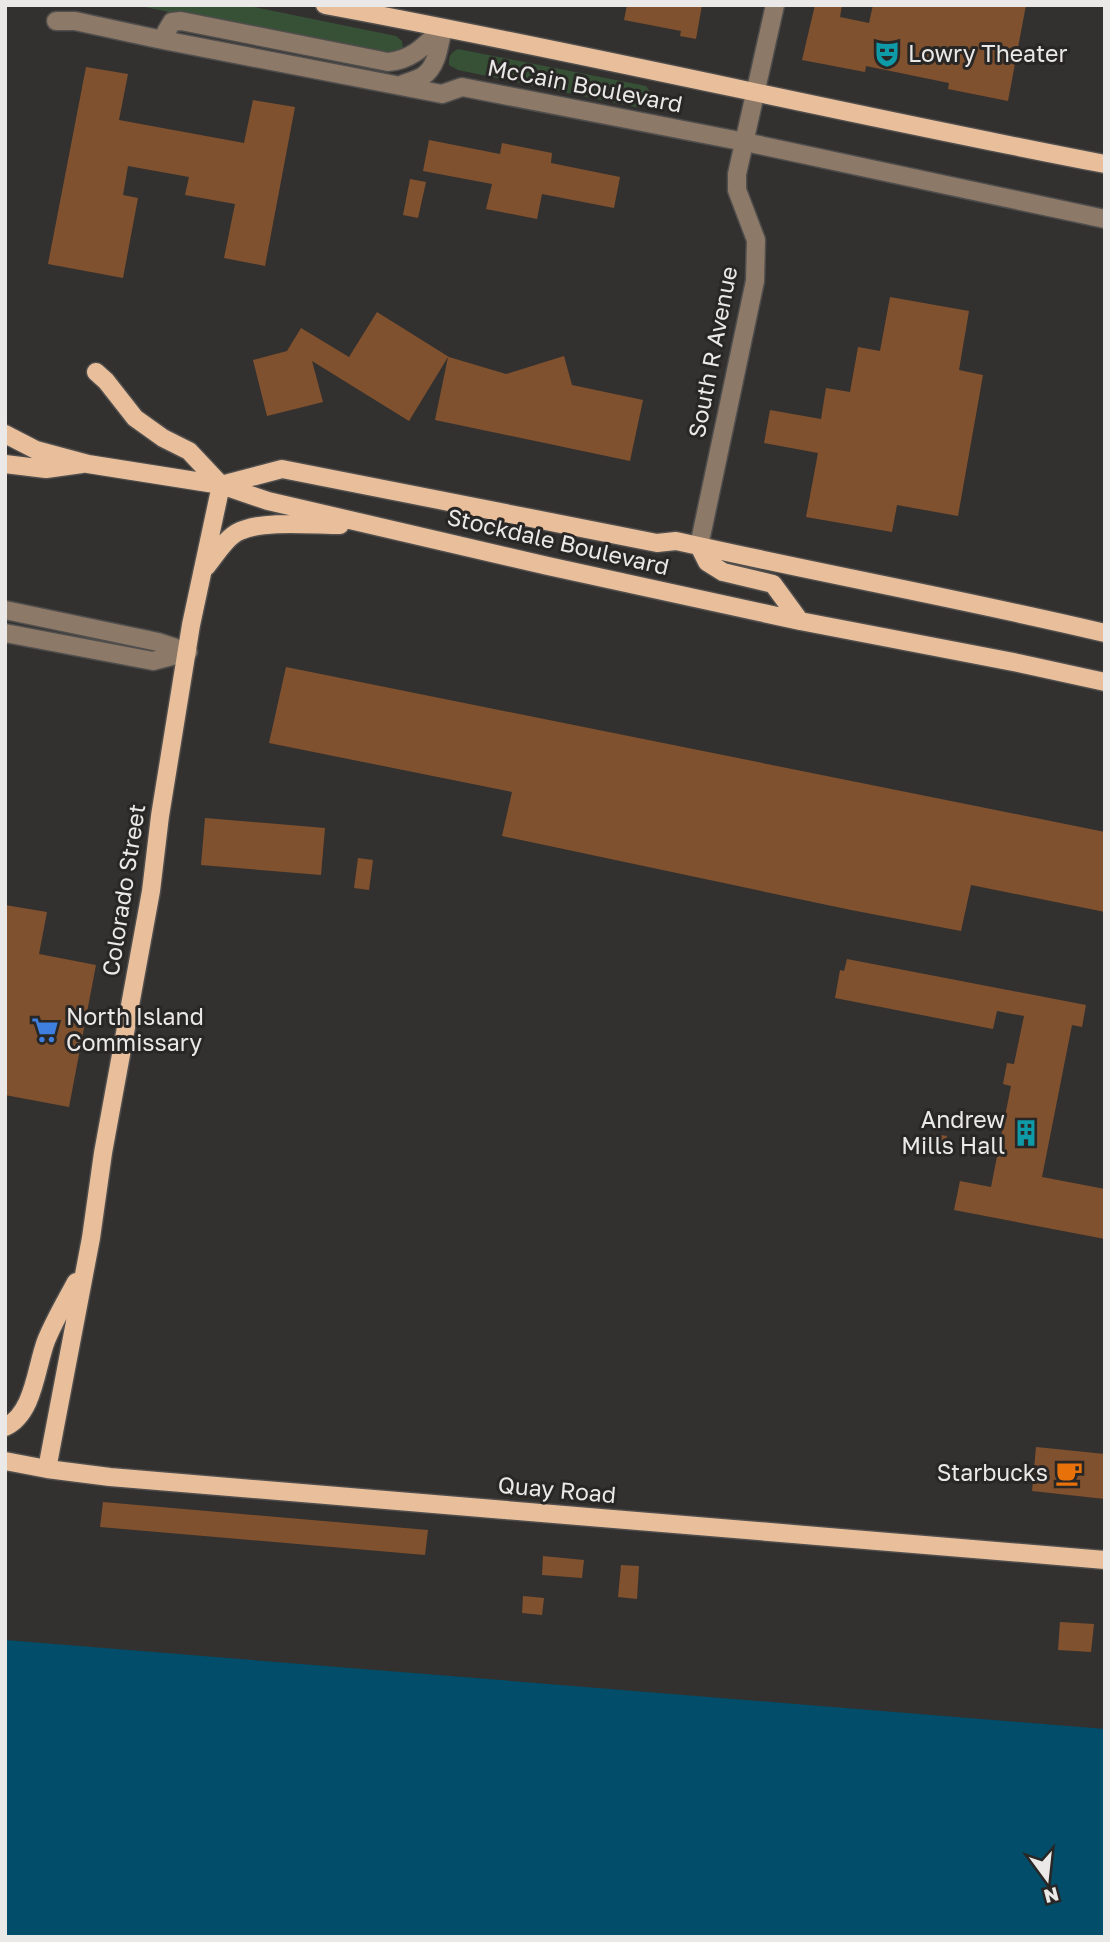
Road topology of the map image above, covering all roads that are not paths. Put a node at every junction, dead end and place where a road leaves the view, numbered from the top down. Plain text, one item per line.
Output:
1 (326, 5) edge
2 (775, 5) edge
3 (56, 21) dead end
4 (443, 28) junction
5 (165, 40) junction
6 (401, 85) junction
7 (756, 93) junction
8 (745, 142) junction
9 (1105, 164) edge
10 (1105, 219) edge
11 (96, 372) dead end
12 (5, 434) edge
13 (5, 464) edge
14 (88, 464) junction
15 (221, 485) junction
16 (368, 524) junction
17 (699, 545) junction
18 (204, 570) junction
19 (5, 610) edge
20 (800, 621) junction
21 (5, 633) edge
22 (1105, 633) edge
23 (188, 652) junction
24 (1105, 682) edge
25 (86, 1263) junction
26 (5, 1427) edge
27 (5, 1461) edge
28 (47, 1469) junction
29 (1105, 1560) edge

1 - 4 main road, McCain Boulevard
2 - 7 street, South R Avenue
3 - 5 street, McCain Boulevard
4 - 5 street
4 - 6 street
4 - 7 main road, McCain Boulevard
5 - 6 street, McCain Boulevard
6 - 8 street, McCain Boulevard
7 - 8 street, South R Avenue
7 - 9 main road, McCain Boulevard
8 - 10 street, McCain Boulevard
8 - 17 street, South R Avenue
11 - 15 main road
12 - 14 main road, Stockdale Boulevard
13 - 14 main road
14 - 15 main road, Stockdale Boulevard
15 - 16 main road, Stockdale Boulevard
15 - 17 main road
15 - 18 main road, Colorado Street
16 - 18 main road
16 - 20 main road, Stockdale Boulevard
17 - 20 main road
17 - 22 main road
18 - 23 main road, Colorado Street
19 - 23 street
20 - 24 main road, Stockdale Boulevard
21 - 23 street
23 - 25 main road, Colorado Street
25 - 26 main road
25 - 28 main road, Colorado Street
27 - 28 main road, Quay Road
28 - 29 main road, Quay Road

